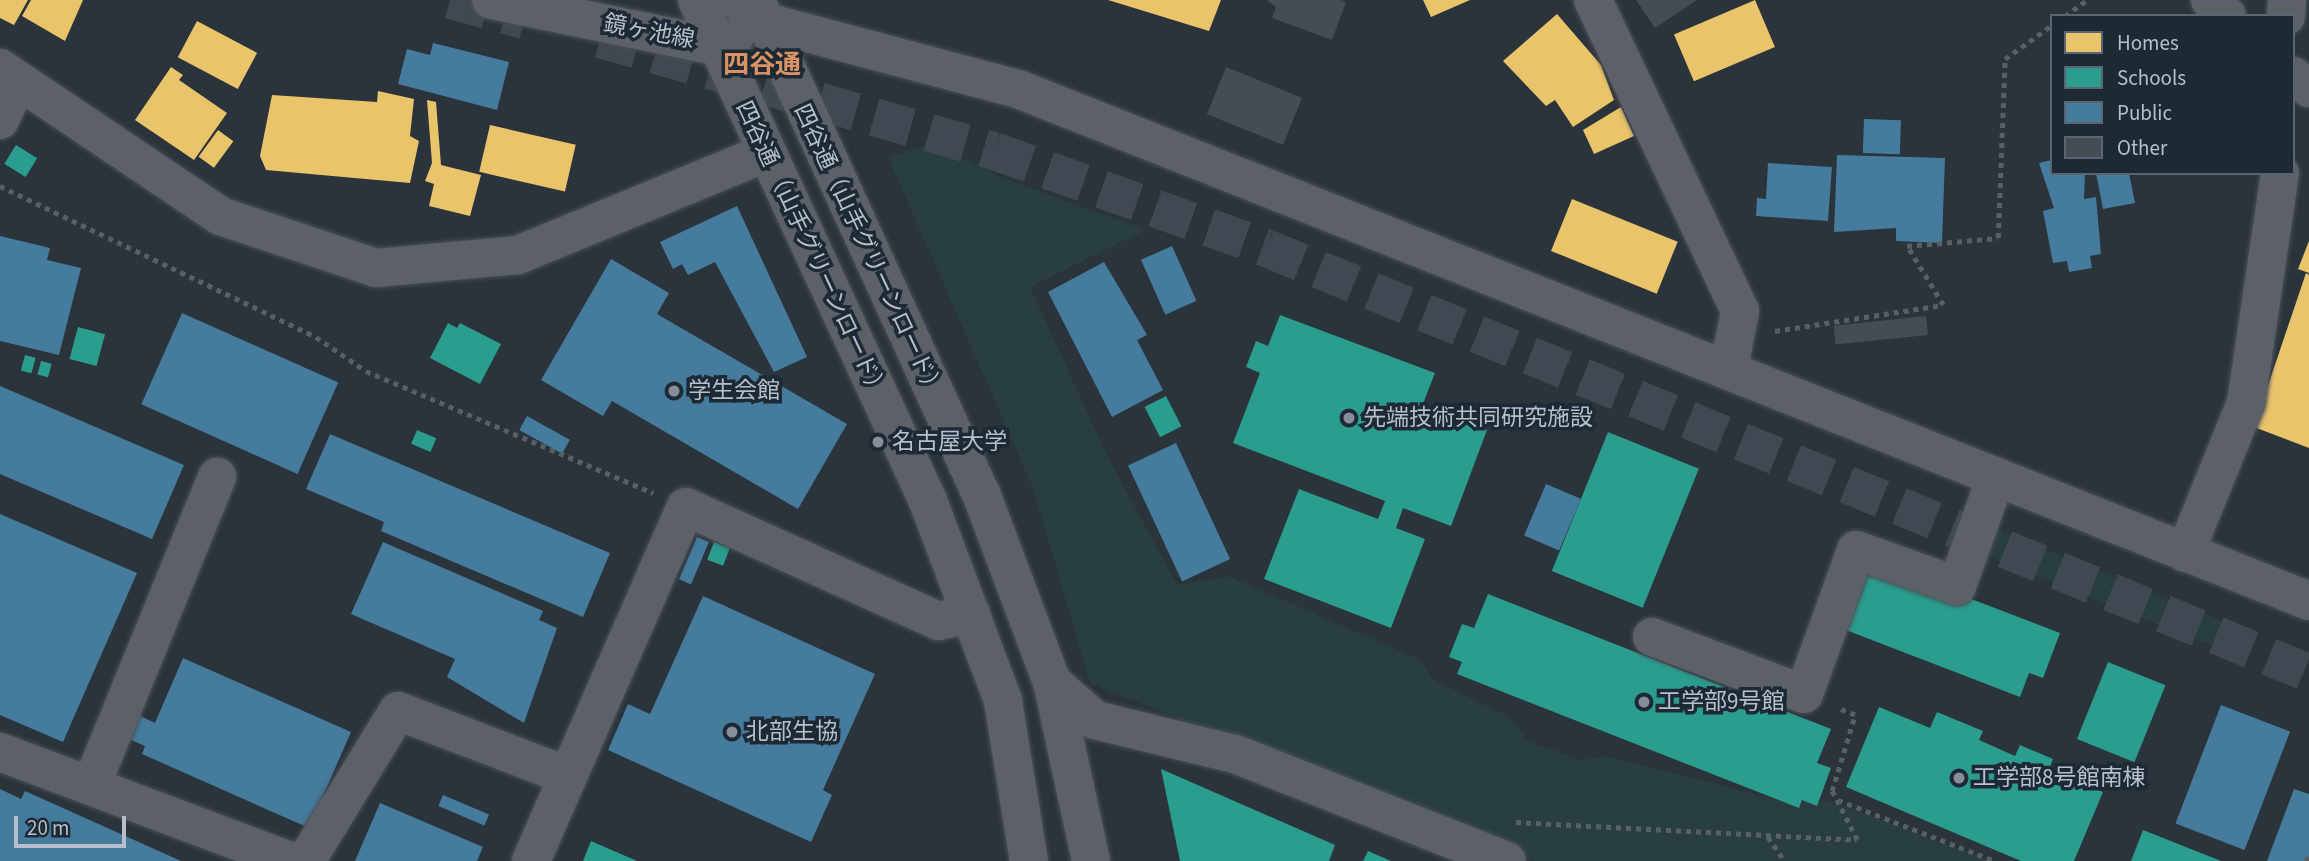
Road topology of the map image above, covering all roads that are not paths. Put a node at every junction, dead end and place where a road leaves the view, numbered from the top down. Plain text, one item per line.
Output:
1 (491, 0) tunnel mouth
2 (697, 0) edge
3 (736, 0) edge
4 (1593, 0) edge
5 (2210, 0) edge
6 (761, 11) edge
7 (2225, 14) edge
8 (716, 46) junction
9 (9, 74) edge
10 (0, 120) edge
11 (765, 153) junction
12 (2280, 175) edge
13 (1732, 353) junction
14 (217, 477) dead end
15 (1996, 477) junction
16 (2185, 553) junction
17 (2309, 601) edge
18 (971, 614) junction
19 (1652, 637) dead end
20 (1052, 682) junction
21 (0, 752) edge
22 (568, 776) junction
23 (90, 786) junction
24 (290, 861) edge
25 (306, 861) edge
26 (531, 861) edge
27 (1029, 861) edge
28 (1091, 861) edge
29 (1507, 861) edge

1 - 8 street, 鏡ヶ池線
2 - 8 street, 四谷通 （山手グリーンロード）
3 - 6 street
4 - 13 street
5 - 7 street
6 - 8 street, 鏡ヶ池線
6 - 13 street
6 - 20 street, 四谷通（山手グリーンロード）
8 - 11 street, 四谷通 （山手グリーンロード）
9 - 10 street
9 - 11 street
11 - 18 street, 四谷通 （山手グリーンロード）
12 - 16 street
13 - 15 street
14 - 23 street
15 - 16 street
15 - 19 street
16 - 17 street
18 - 22 street
18 - 27 street, 四谷通 （山手グリーンロード）
20 - 28 street, 四谷通（山手グリーンロード）
20 - 29 street
21 - 23 street
22 - 25 street
22 - 26 street
23 - 24 street

